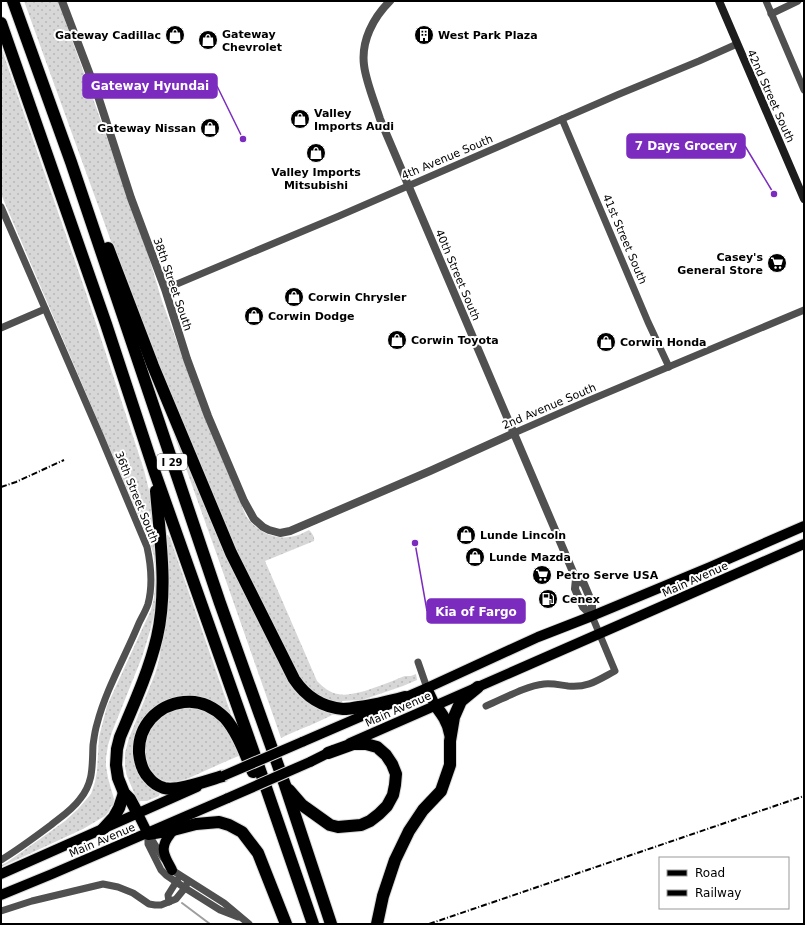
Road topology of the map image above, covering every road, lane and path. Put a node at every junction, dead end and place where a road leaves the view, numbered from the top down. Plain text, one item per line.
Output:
1 (13, 1) edge
2 (62, 1) edge
3 (390, 1) edge
4 (718, 1) edge
5 (766, 1) edge
6 (798, 1) edge
7 (771, 14) junction
8 (1, 23) edge
9 (737, 44) junction
10 (803, 86) edge
11 (562, 119) junction
12 (70, 160) junction
13 (408, 185) junction
14 (804, 199) edge
15 (1, 207) edge
16 (165, 289) junction
17 (45, 309) junction
18 (804, 310) edge
19 (1, 328) edge
20 (669, 367) junction
21 (514, 433) junction
22 (155, 473) junction
23 (303, 525) joint
24 (804, 526) edge
25 (804, 544) edge
26 (592, 616) junction
27 (599, 633) junction
28 (418, 662) dead end
29 (478, 687) junction
30 (427, 688) junction
31 (405, 697) junction
32 (435, 705) junction
33 (486, 706) dead end
34 (450, 741) junction
35 (328, 753) junction
36 (223, 776) junction
37 (285, 785) junction
38 (124, 793) junction
39 (138, 814) junction
40 (190, 815) junction
41 (103, 829) junction
42 (173, 830) junction
43 (282, 832) junction
44 (148, 834) junction
45 (1, 860) edge
46 (176, 872) junction
47 (1, 874) edge
48 (188, 881) junction
49 (176, 882) junction
50 (185, 888) junction
51 (1, 895) edge
52 (169, 902) junction
53 (1, 911) edge
54 (247, 922) edge
55 (286, 924) edge
56 (313, 924) edge
57 (331, 924) edge
58 (377, 924) edge

1 - 12 highway, I 29
2 - 16 street, 38th Street South
3 - 13 street, 40th Street South
4 - 9 main road, 42nd Street South
5 - 7 street
6 - 7 street
7 - 10 street
8 - 22 highway, I 29
9 - 11 street, 4th Avenue South
9 - 14 main road, 42nd Street South
11 - 13 street, 4th Avenue South
11 - 20 street, 41st Street South
12 - 31 highway
12 - 37 highway, I 29
13 - 16 street, 4th Avenue South
13 - 21 street, 40th Street South
15 - 17 street, 36th Street South
16 - 23 street, 38th Street South
17 - 19 street
17 - 45 street, 36th Street South
18 - 20 street, 2nd Avenue South
20 - 21 street, 2nd Avenue South
21 - 23 street, 2nd Avenue South
21 - 26 street, 40th Street South
22 - 38 highway
22 - 43 highway, I 29
24 - 26 main road, Main Avenue
25 - 27 main road, Main Avenue
26 - 27 street
26 - 30 main road, Main Avenue
27 - 29 main road, Main Avenue
27 - 33 street
28 - 30 street
29 - 32 main road, Main Avenue
29 - 34 highway
30 - 31 main road, Main Avenue
30 - 32 main road
31 - 36 main road, Main Avenue, bridge
32 - 34 highway
32 - 35 main road, Main Avenue
34 - 58 highway
35 - 37 highway
35 - 40 main road, Main Avenue, bridge
36 - 39 main road, Main Avenue
36 - 43 highway
37 - 57 highway, I 29
38 - 39 highway
38 - 41 highway
39 - 41 main road, Main Avenue
39 - 44 main road
40 - 42 main road
40 - 44 main road, Main Avenue
41 - 47 main road, Main Avenue
42 - 44 highway
42 - 46 main road
42 - 55 highway
43 - 56 highway, I 29
44 - 46 street
44 - 49 street
44 - 51 main road, Main Avenue
46 - 48 street
46 - 49 street
48 - 50 street
48 - 54 street
49 - 50 street
49 - 52 street
50 - 52 street
50 - 54 street
52 - 53 street

